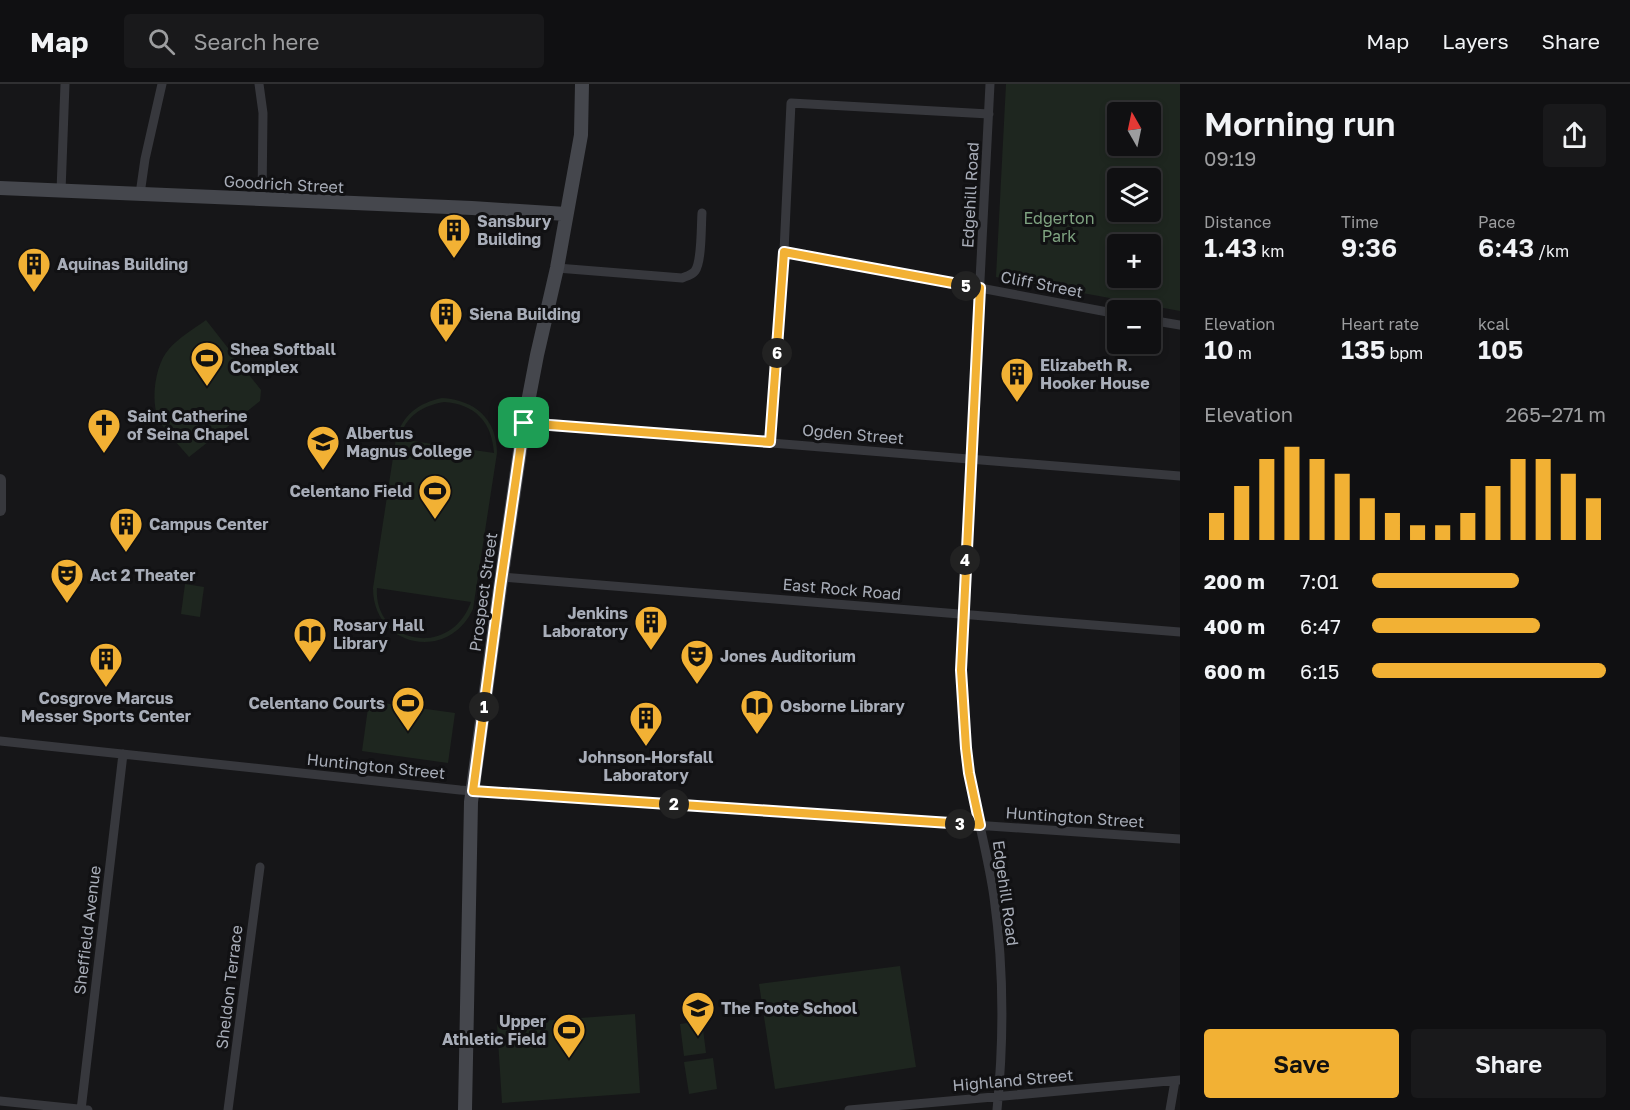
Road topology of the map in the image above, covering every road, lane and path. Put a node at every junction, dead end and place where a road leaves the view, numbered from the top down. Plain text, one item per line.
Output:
1 (65, 84) edge
2 (162, 84) edge
3 (259, 84) edge
4 (582, 84) edge
5 (990, 84) edge
6 (989, 114) junction
7 (0, 188) edge
8 (61, 191) junction
9 (140, 195) junction
10 (262, 200) junction
11 (702, 213) dead end
12 (566, 214) junction
13 (784, 252) junction
14 (557, 268) junction
15 (980, 288) junction
16 (1107, 312) edge
17 (1161, 322) edge
18 (1180, 325) edge
19 (524, 423) junction
20 (770, 442) junction
21 (970, 459) junction
22 (1180, 476) edge
23 (0, 480) edge
24 (0, 510) edge
25 (502, 577) junction
26 (963, 614) junction
27 (1180, 632) edge
28 (0, 741) edge
29 (123, 754) junction
30 (473, 791) junction
31 (980, 825) junction
32 (1180, 839) edge
33 (260, 867) dead end
34 (1177, 1081) edge
35 (999, 1096) junction
36 (0, 1101) edge
37 (81, 1110) edge
38 (88, 1110) edge
39 (228, 1110) edge
40 (465, 1110) edge
41 (849, 1110) edge
42 (998, 1110) edge
43 (1170, 1110) edge

1 - 8 street
2 - 9 street
3 - 10 street
4 - 12 main road, Prospect Street
5 - 6 street, Edgehill Road
6 - 13 street
6 - 15 street, Edgehill Road
7 - 8 main road, Goodrich Street
8 - 9 main road, Goodrich Street
9 - 10 main road, Goodrich Street
10 - 12 main road, Goodrich Street
11 - 14 street
12 - 14 main road, Prospect Street
13 - 15 street, Cliff Street
13 - 20 street
14 - 19 main road, Prospect Street
15 - 16 street, Cliff Street
15 - 21 street, Edgehill Road
17 - 18 street
19 - 20 street, Ogden Street
19 - 25 main road, Prospect Street
20 - 21 street, Ogden Street
21 - 22 street, Ogden Street
21 - 26 street, Edgehill Road
23 - 24 street
25 - 26 street, East Rock Road
25 - 30 main road, Prospect Street
26 - 27 street, East Rock Road
26 - 31 street, Edgehill Road
28 - 29 street, Huntington Street
29 - 30 street, Huntington Street
29 - 37 street, Sheffield Avenue
30 - 31 street, Huntington Street
30 - 40 main road, Prospect Street
31 - 32 street, Huntington Street
31 - 35 street, Edgehill Road
33 - 39 street, Sheldon Terrace
34 - 35 street, Highland Street
34 - 43 street
35 - 41 street, Highland Street
35 - 42 street, Edgehill Road
36 - 37 street
37 - 38 street

